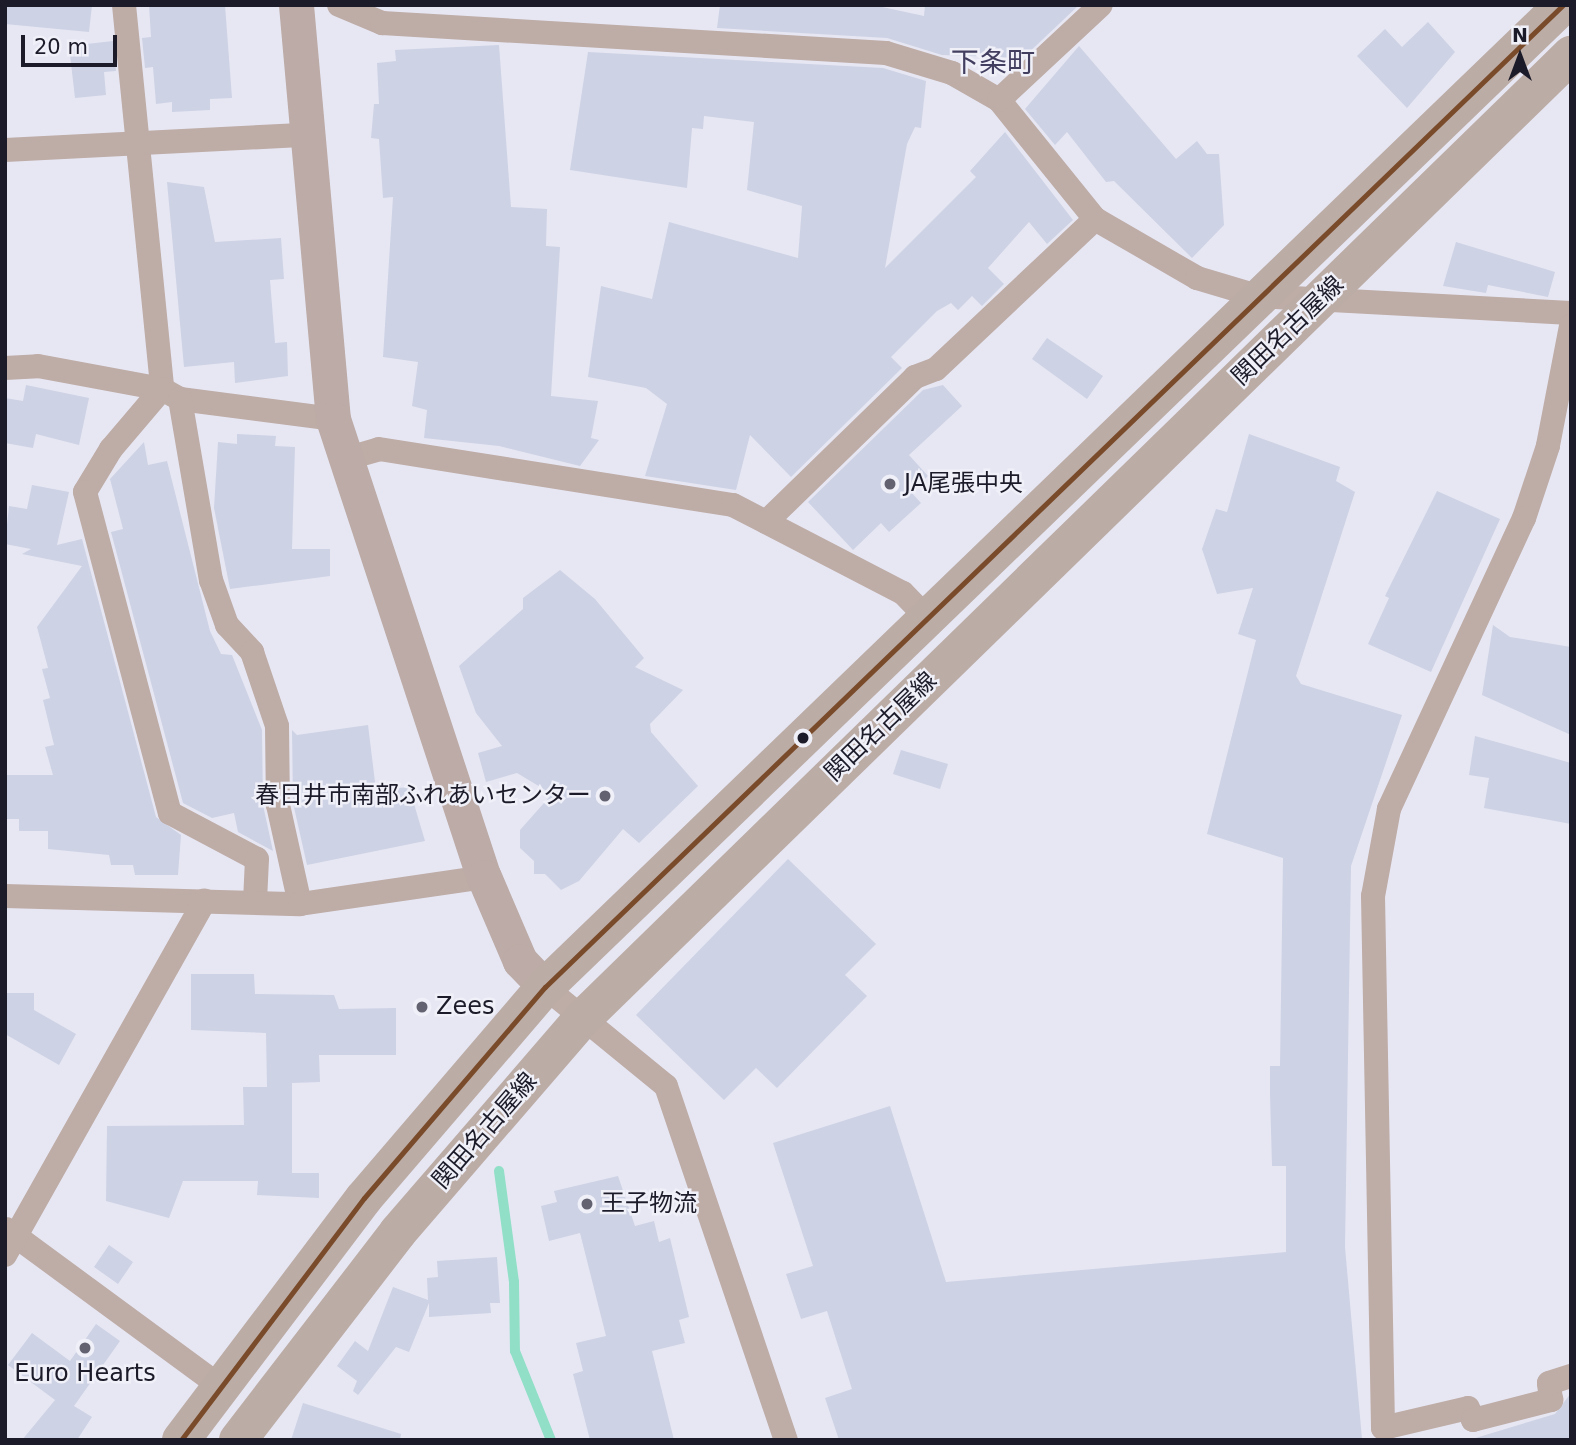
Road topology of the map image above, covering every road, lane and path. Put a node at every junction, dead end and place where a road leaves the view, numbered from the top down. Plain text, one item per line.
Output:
1 (124, 5) edge
2 (296, 5) edge
3 (339, 5) edge
4 (1101, 5) edge
5 (1563, 5) edge
6 (1571, 55) edge
7 (999, 100) junction
8 (306, 135) junction
9 (139, 146) junction
10 (5, 150) edge
11 (1095, 219) junction
12 (1257, 296) junction
13 (1320, 299) junction
14 (1571, 313) edge
15 (1571, 326) edge
16 (5, 368) edge
17 (171, 394) junction
18 (333, 419) junction
19 (345, 459) junction
20 (766, 522) junction
21 (927, 618) junction
22 (484, 877) junction
23 (5, 896) edge
24 (205, 900) junction
25 (255, 902) junction
26 (300, 904) junction
27 (545, 987) junction
28 (583, 1018) junction
29 (9, 1240) edge
30 (1571, 1376) edge
31 (220, 1387) junction
32 (181, 1440) edge
33 (238, 1440) edge
34 (786, 1440) edge

1 - 9 street
2 - 8 street
3 - 7 street
4 - 7 street
5 - 12 main road, 関田名古屋線
6 - 13 main road, 関田名古屋線
7 - 11 street
8 - 9 street
8 - 18 street
9 - 10 street
9 - 17 street
11 - 12 street
11 - 20 street
12 - 13 street
12 - 21 main road, 関田名古屋線
13 - 14 street
13 - 28 main road, 関田名古屋線
15 - 30 street
16 - 17 street
17 - 18 street
17 - 25 street
17 - 26 street
18 - 19 street
19 - 20 street
19 - 22 street
20 - 21 street
21 - 27 main road, 関田名古屋線
22 - 26 street
22 - 27 street
23 - 24 street
24 - 25 street
24 - 29 street
25 - 26 street
27 - 28 street
27 - 31 main road, 関田名古屋線
28 - 33 main road, 関田名古屋線
28 - 34 street
29 - 31 street
31 - 32 main road, 関田名古屋線

